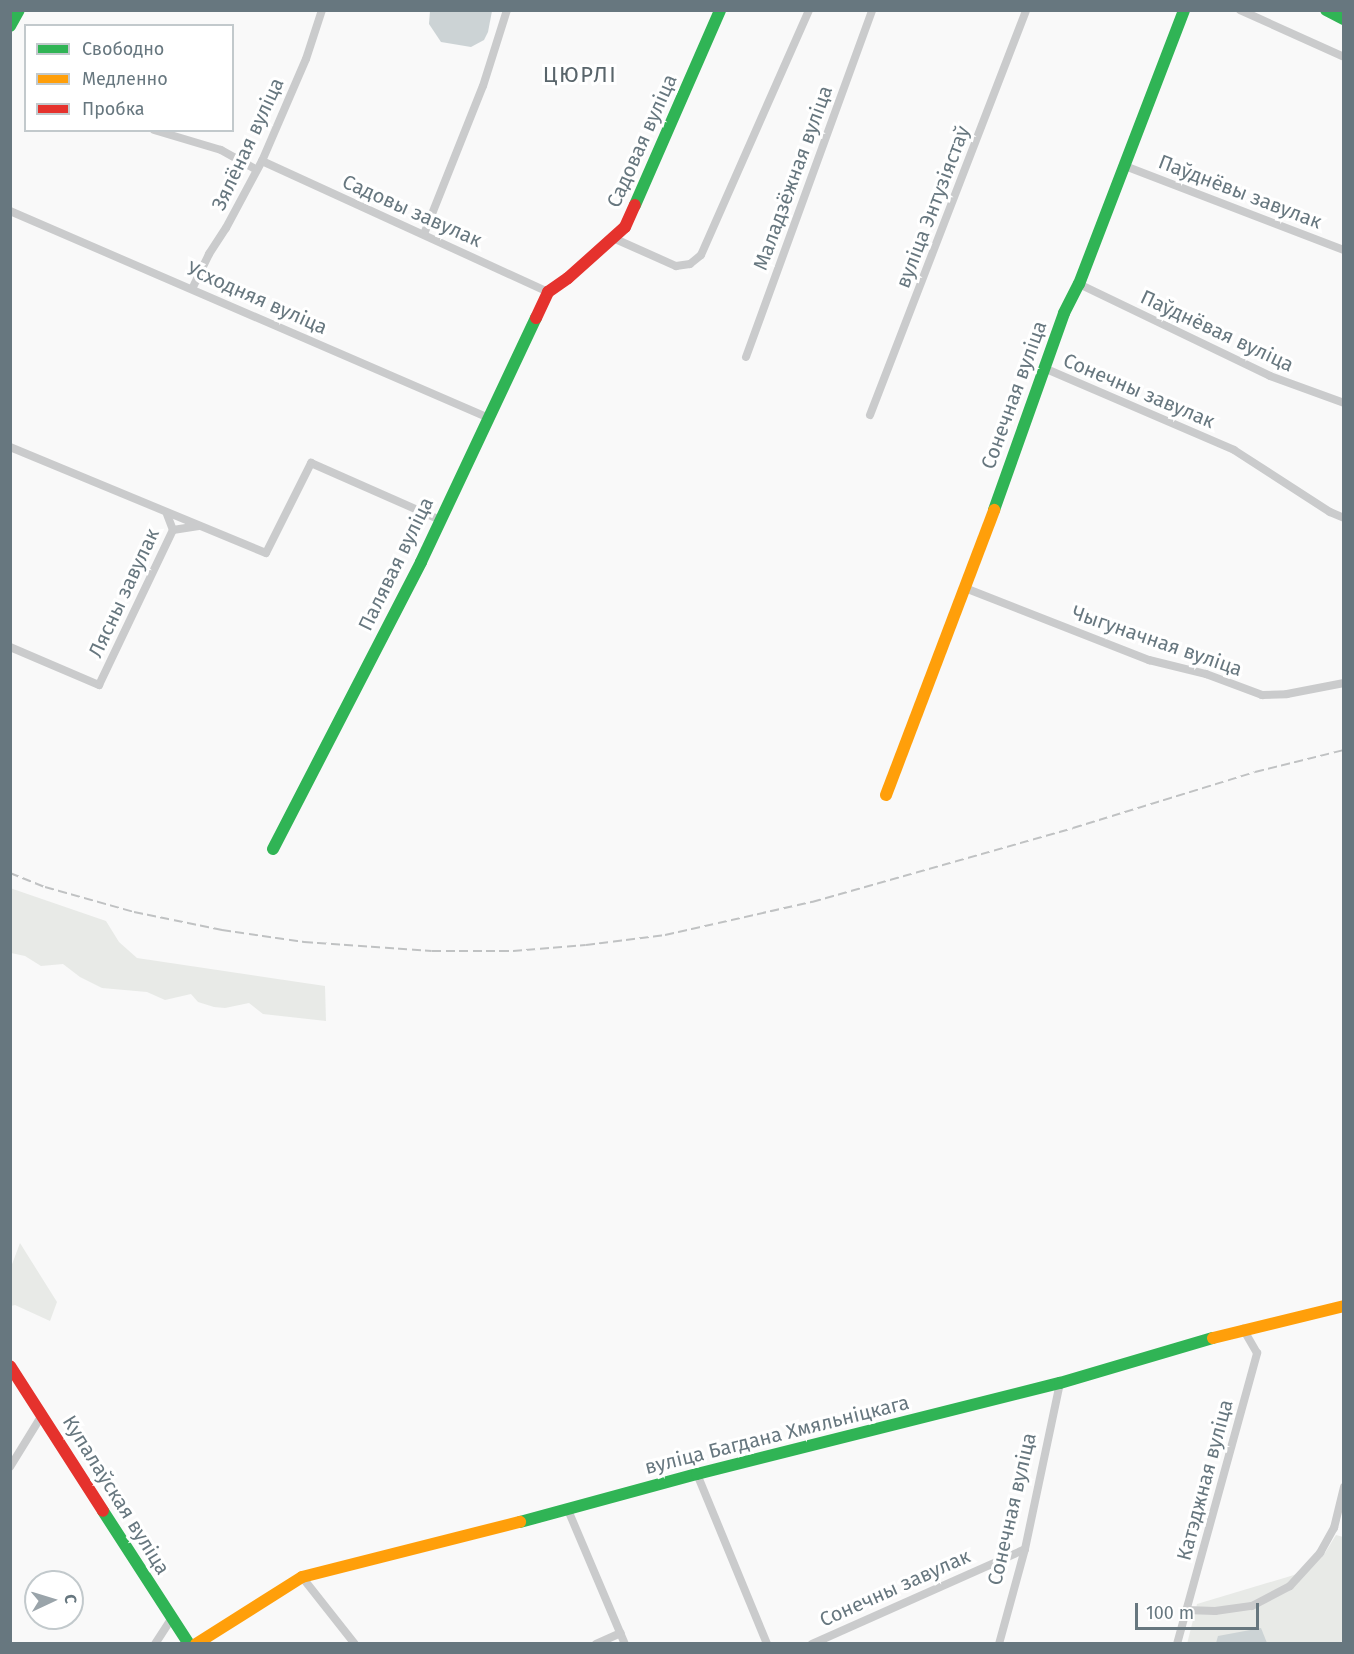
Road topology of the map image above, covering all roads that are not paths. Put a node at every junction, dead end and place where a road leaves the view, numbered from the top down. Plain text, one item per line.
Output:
1 (19, 10) edge
2 (322, 10) edge
3 (507, 10) edge
4 (720, 10) edge
5 (809, 10) edge
6 (872, 10) edge
7 (1026, 10) edge
8 (1184, 10) edge
9 (1240, 10) edge
10 (1326, 10) edge
11 (1344, 19) edge
12 (10, 26) edge
13 (1344, 57) edge
14 (161, 132) edge
15 (262, 161) junction
16 (1125, 166) junction
17 (255, 169) junction
18 (10, 211) edge
19 (424, 234) junction
20 (613, 238) junction
21 (1344, 250) edge
22 (1079, 284) junction
23 (192, 288) junction
24 (548, 292) junction
25 (746, 357) dead end
26 (1044, 368) junction
27 (1344, 403) edge
28 (870, 416) dead end
29 (489, 418) junction
30 (10, 447) edge
31 (167, 514) junction
32 (1344, 518) edge
33 (440, 520) junction
34 (202, 525) junction
35 (173, 530) junction
36 (965, 588) junction
37 (10, 647) edge
38 (1344, 683) edge
39 (886, 795) dead end
40 (273, 849) dead end
41 (1344, 1306) edge
42 (1243, 1329) junction
43 (10, 1366) edge
44 (1060, 1383) junction
45 (42, 1415) junction
46 (10, 1467) edge
47 (698, 1474) junction
48 (1344, 1487) edge
49 (568, 1510) junction
50 (1334, 1528) junction
51 (1344, 1530) edge
52 (1025, 1548) junction
53 (302, 1577) junction
54 (1186, 1610) junction
55 (172, 1618) junction
56 (621, 1633) junction
57 (155, 1644) edge
58 (189, 1644) edge
59 (196, 1644) edge
60 (355, 1644) edge
61 (597, 1644) edge
62 (625, 1644) edge
63 (767, 1644) edge
64 (812, 1644) edge
65 (999, 1644) edge
66 (1177, 1644) edge

1 - 12 street
2 - 15 street, Зялёная вуліца
3 - 19 street
4 - 20 street, Садовая вуліца
5 - 20 street
6 - 25 street, Маладзёжная вуліца
7 - 28 street, вуліца Энтузіястаў
8 - 16 street, Сонечная вуліца
9 - 13 street
10 - 11 street
14 - 17 street
15 - 17 street, Зялёная вуліца
15 - 19 street, Садовы завулак
16 - 21 street, Паўднёвы завулак
16 - 22 street, Сонечная вуліца
17 - 23 street, Зялёная вуліца
18 - 23 street, Усходняя вуліца
19 - 24 street, Садовы завулак
20 - 24 street, Садовая вуліца
22 - 26 street, Сонечная вуліца
22 - 27 street, Паўднёвая вуліца
23 - 29 street, Усходняя вуліца
24 - 29 street, Палявая вуліца
26 - 32 street, Сонечны завулак
26 - 36 street, Сонечная вуліца
29 - 33 street, Палявая вуліца
30 - 31 street
31 - 34 street
31 - 35 street, Лясны завулак
33 - 34 street
33 - 40 street, Палявая вуліца
34 - 35 street
35 - 37 street, Лясны завулак
36 - 38 street, Чыгуначная вуліца
36 - 39 street, Сонечная вуліца
41 - 42 street, вуліца Багдана Хмяльніцкага
42 - 44 street, вуліца Багдана Хмяльніцкага
42 - 54 street, Катэджная вуліца
43 - 45 street, Купалаўская вуліца
44 - 47 street, вуліца Багдана Хмяльніцкага
44 - 52 street, Сонечная вуліца
45 - 46 street
45 - 55 street, Купалаўская вуліца
47 - 49 street, вуліца Багдана Хмяльніцкага
47 - 63 street
48 - 50 street
49 - 53 street, вуліца Багдана Хмяльніцкага
49 - 56 street
50 - 51 street
50 - 54 street
52 - 64 street, Сонечны завулак
52 - 65 street, Сонечная вуліца
53 - 59 street, вуліца Багдана Хмяльніцкага
53 - 60 street
54 - 66 street, Катэджная вуліца
55 - 57 street
55 - 58 street, Купалаўская вуліца
56 - 61 street
56 - 62 street

